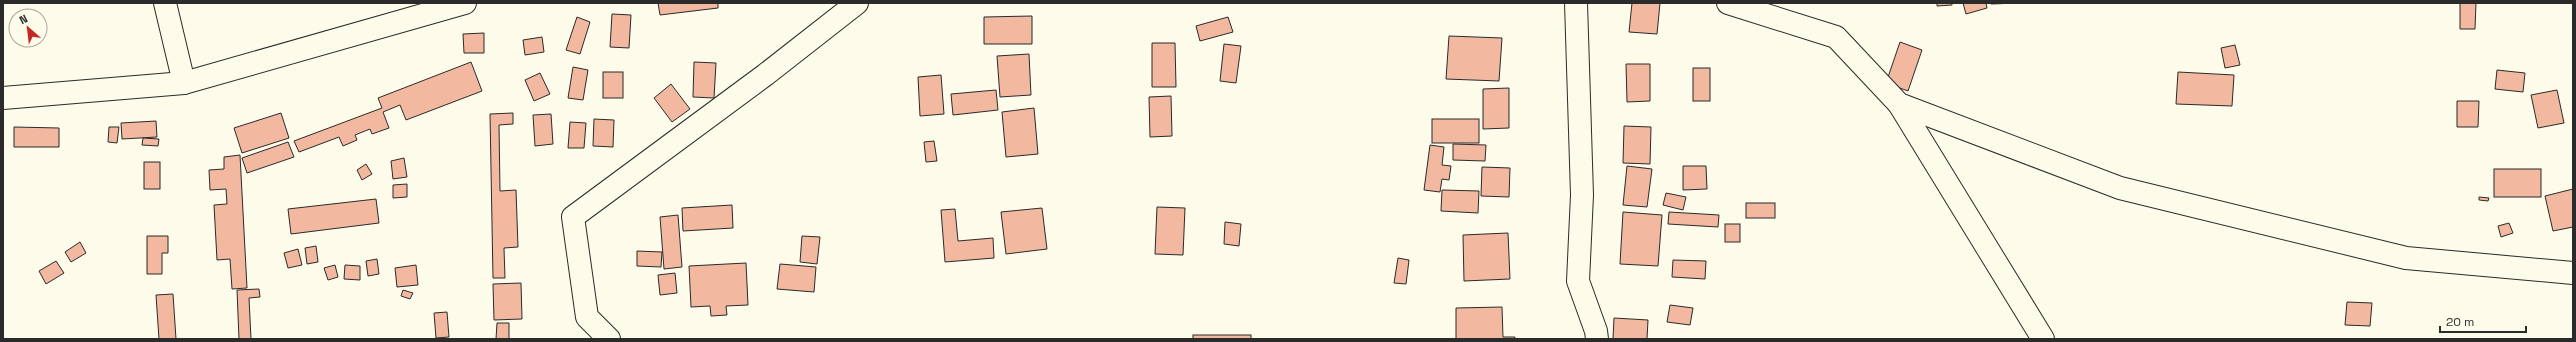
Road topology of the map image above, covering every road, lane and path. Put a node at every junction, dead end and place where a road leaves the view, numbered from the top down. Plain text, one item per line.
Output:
1 (165, 3) edge
2 (465, 3) edge
3 (857, 3) edge
4 (1576, 3) edge
5 (1728, 3) edge
6 (184, 83) junction
7 (3, 98) edge
8 (1899, 104) junction
9 (2573, 273) edge
10 (609, 339) edge
11 (1596, 339) edge
12 (2043, 339) edge

1 - 6 street
2 - 6 street
3 - 10 street
4 - 11 street
5 - 8 street
6 - 7 street
8 - 9 street
8 - 12 street

